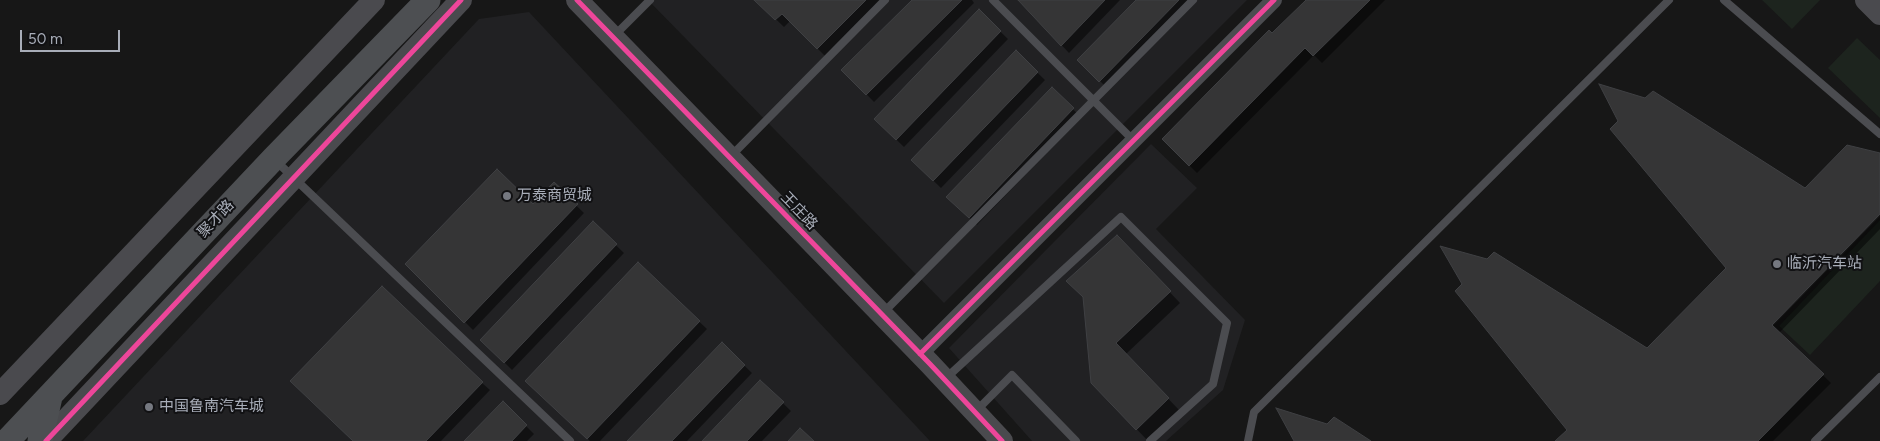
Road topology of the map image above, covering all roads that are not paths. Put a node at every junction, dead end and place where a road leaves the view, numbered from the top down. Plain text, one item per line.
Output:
1 (374, 0) edge
2 (406, 0) edge
3 (428, 0) edge
4 (461, 0) edge
5 (577, 0) edge
6 (650, 0) edge
7 (885, 0) edge
8 (993, 0) edge
9 (1193, 0) edge
10 (1274, 0) edge
11 (1669, 0) edge
12 (1724, 0) edge
13 (1866, 0) edge
14 (1880, 14) edge
15 (613, 37) junction
16 (1093, 101) junction
17 (1880, 134) edge
18 (1134, 141) junction
19 (274, 158) junction
20 (730, 158) junction
21 (293, 177) junction
22 (882, 314) junction
23 (920, 354) junction
24 (1880, 377) edge
25 (945, 380) junction
26 (0, 394) edge
27 (51, 395) junction
28 (975, 412) junction
29 (0, 427) edge
30 (7, 441) edge
31 (40, 441) edge
32 (46, 441) edge
33 (570, 441) edge
34 (1002, 441) edge
35 (1076, 441) edge
36 (1150, 441) edge
37 (1248, 441) edge
38 (1815, 441) edge

1 - 26 street
2 - 29 main road, 聚才路
3 - 19 main road, 聚才路
4 - 21 street
5 - 15 street, 王庄路
6 - 15 lane
7 - 20 lane
8 - 16 lane
9 - 16 lane
10 - 18 street
11 - 37 lane
12 - 17 lane
13 - 14 street
15 - 20 street, 王庄路
16 - 18 lane
16 - 22 lane
18 - 23 street
19 - 21 lane
19 - 27 main road, 聚才路
20 - 22 street, 王庄路
21 - 32 street
21 - 33 lane
22 - 23 street, 王庄路
23 - 25 street, 王庄路
24 - 38 lane
25 - 28 street, 王庄路
25 - 36 lane
27 - 30 main road, 聚才路
27 - 31 main road
28 - 34 street, 王庄路
28 - 35 lane

